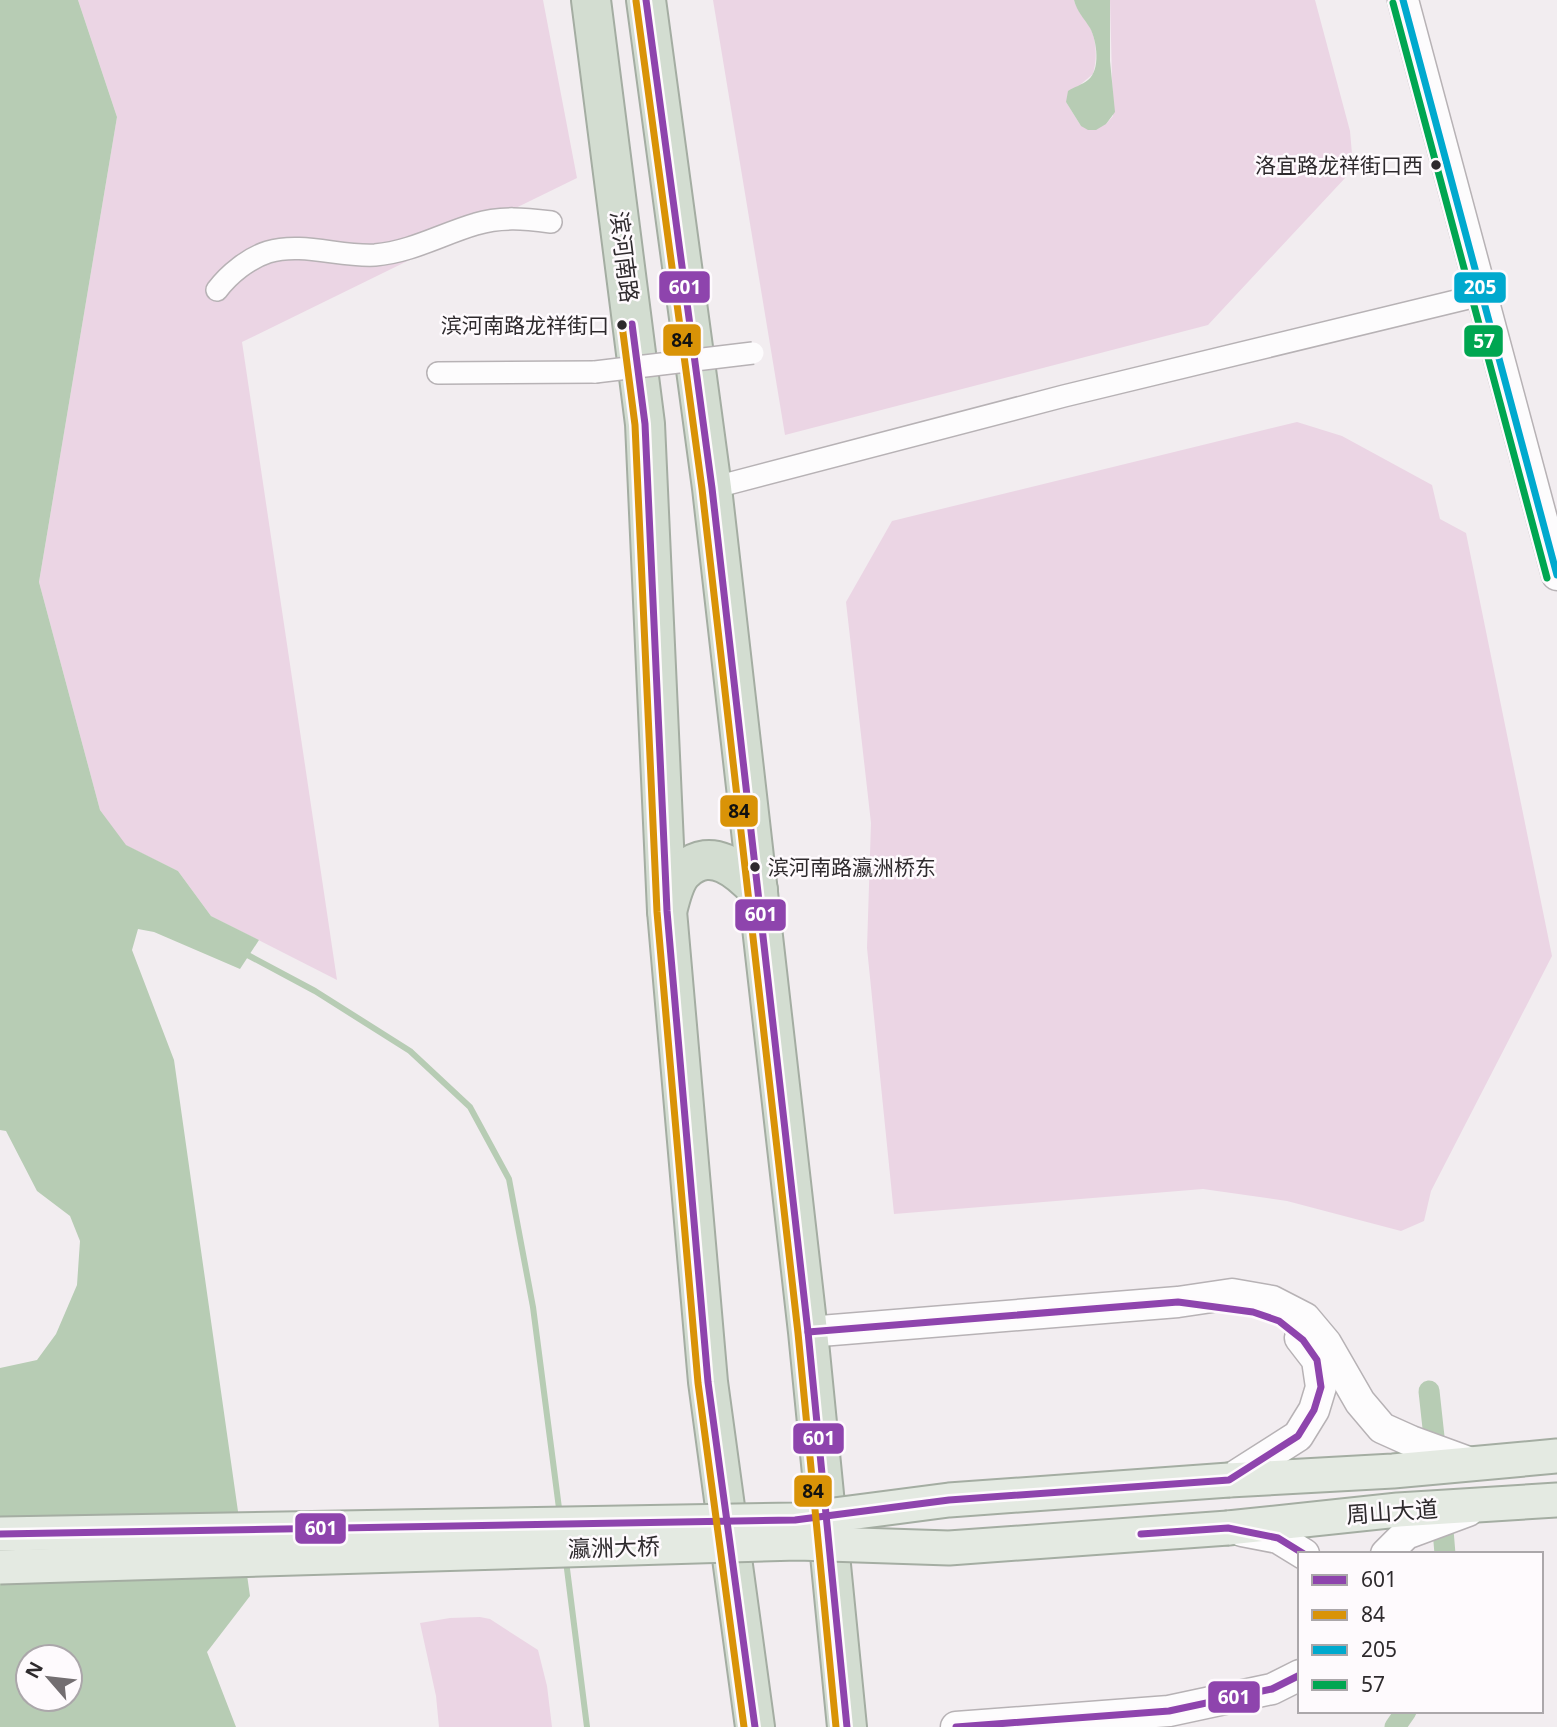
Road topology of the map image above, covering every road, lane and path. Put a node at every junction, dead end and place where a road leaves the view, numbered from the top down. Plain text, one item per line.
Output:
1 (591, 0) edge
2 (646, 0) edge
3 (1403, 0) edge
4 (1419, 0) edge
5 (551, 222) dead end
6 (217, 290) dead end
7 (1488, 293) junction
8 (753, 354) dead end
9 (438, 373) dead end
10 (712, 488) junction
11 (1557, 520) edge
12 (1557, 575) edge
13 (758, 890) junction
14 (667, 911) junction
15 (1178, 1302) junction
16 (808, 1332) junction
17 (1557, 1456) edge
18 (1474, 1464) junction
19 (1229, 1480) junction
20 (1557, 1500) edge
21 (1480, 1506) junction
22 (1228, 1528) junction
23 (0, 1534) edge
24 (1301, 1552) edge
25 (1388, 1552) edge
26 (0, 1567) edge
27 (1298, 1676) edge
28 (1298, 1694) edge
29 (1169, 1711) junction
30 (755, 1727) edge
31 (847, 1727) edge
32 (956, 1727) edge

1 - 14 highway, 滨河南路
2 - 10 highway
3 - 7 main road
4 - 7 main road
5 - 6 street
7 - 10 street
7 - 11 main road
7 - 12 main road
8 - 9 street, bridge
10 - 13 highway
13 - 14 highway
13 - 16 highway
14 - 30 highway, 滨河南路
15 - 16 main road
15 - 18 main road
15 - 19 main road
16 - 31 highway
17 - 18 main road, 周山大道
18 - 19 main road, 周山大道
19 - 23 main road, 瀛洲大桥, bridge
20 - 21 main road, 周山大道
21 - 22 main road, 周山大道
21 - 25 main road
22 - 24 main road
22 - 26 main road, 瀛洲大桥, bridge
27 - 29 main road
28 - 29 main road
29 - 32 main road

